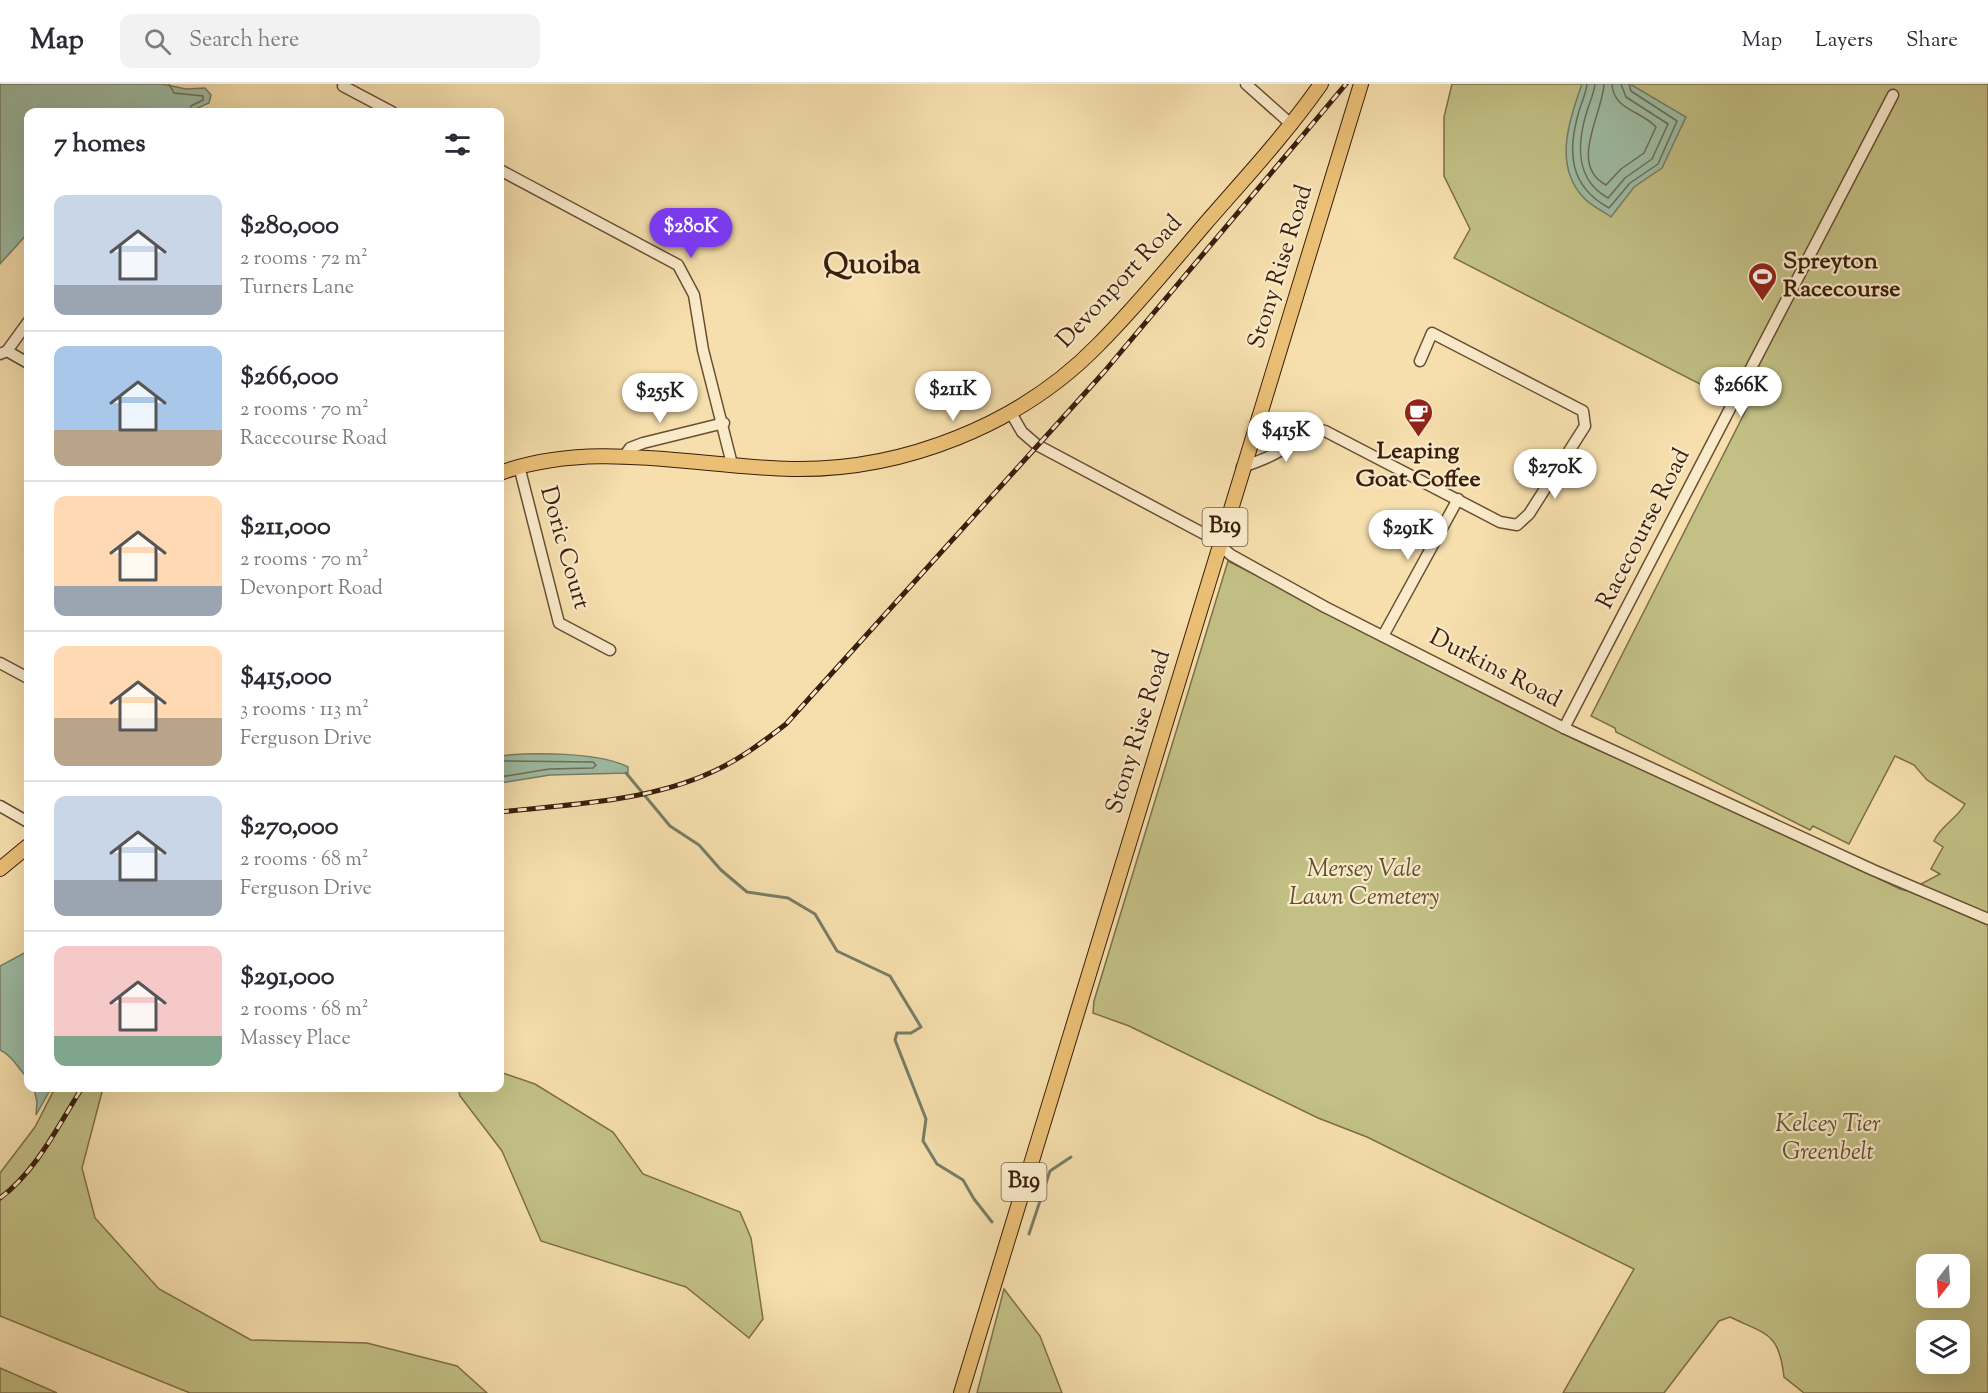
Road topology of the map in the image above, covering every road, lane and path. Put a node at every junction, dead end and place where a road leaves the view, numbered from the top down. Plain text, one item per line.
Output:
1 (1246, 84) edge
2 (1321, 84) edge
3 (1330, 84) edge
4 (1361, 84) edge
5 (343, 87) dead end
6 (1893, 94) dead end
7 (384, 108) edge
8 (1296, 120) junction
9 (504, 172) edge
10 (24, 327) edge
11 (3, 353) edge
12 (24, 361) edge
13 (1420, 362) dead end
14 (1011, 413) junction
15 (1258, 416) junction
16 (724, 423) junction
17 (1305, 427) junction
18 (623, 458) junction
19 (732, 464) junction
20 (519, 466) junction
21 (1242, 466) junction
22 (504, 472) edge
23 (1458, 499) junction
24 (1221, 544) junction
25 (1383, 636) junction
26 (610, 650) dead end
27 (0, 663) edge
28 (24, 676) edge
29 (1564, 728) junction
30 (0, 806) edge
31 (24, 820) edge
32 (24, 849) edge
33 (0, 869) edge
34 (1988, 919) edge
35 (961, 1393) edge

1 - 8 street
2 - 8 main road, Devonport Road
3 - 8 main road, Devonport Road
4 - 15 main road, Stony Rise Road / B19
5 - 7 street
6 - 29 street, Racecourse Road
8 - 14 main road, Devonport Road
9 - 16 street
10 - 11 street
11 - 12 street
13 - 23 street
14 - 19 main road, Devonport Road
14 - 24 street, Durkins Road
15 - 17 street
15 - 21 main road, Stony Rise Road / B19
16 - 18 street
16 - 19 street
17 - 21 street
17 - 23 street
18 - 19 main road, Devonport Road
18 - 20 main road, Devonport Road
20 - 22 main road, Devonport Road
20 - 26 street, Doric Court
21 - 24 main road, Stony Rise Road / B19
23 - 25 street
24 - 25 street, Durkins Road
24 - 35 main road, Stony Rise Road / B19
25 - 29 street, Durkins Road
27 - 28 street
29 - 34 street, Durkins Road
30 - 31 street
32 - 33 main road

